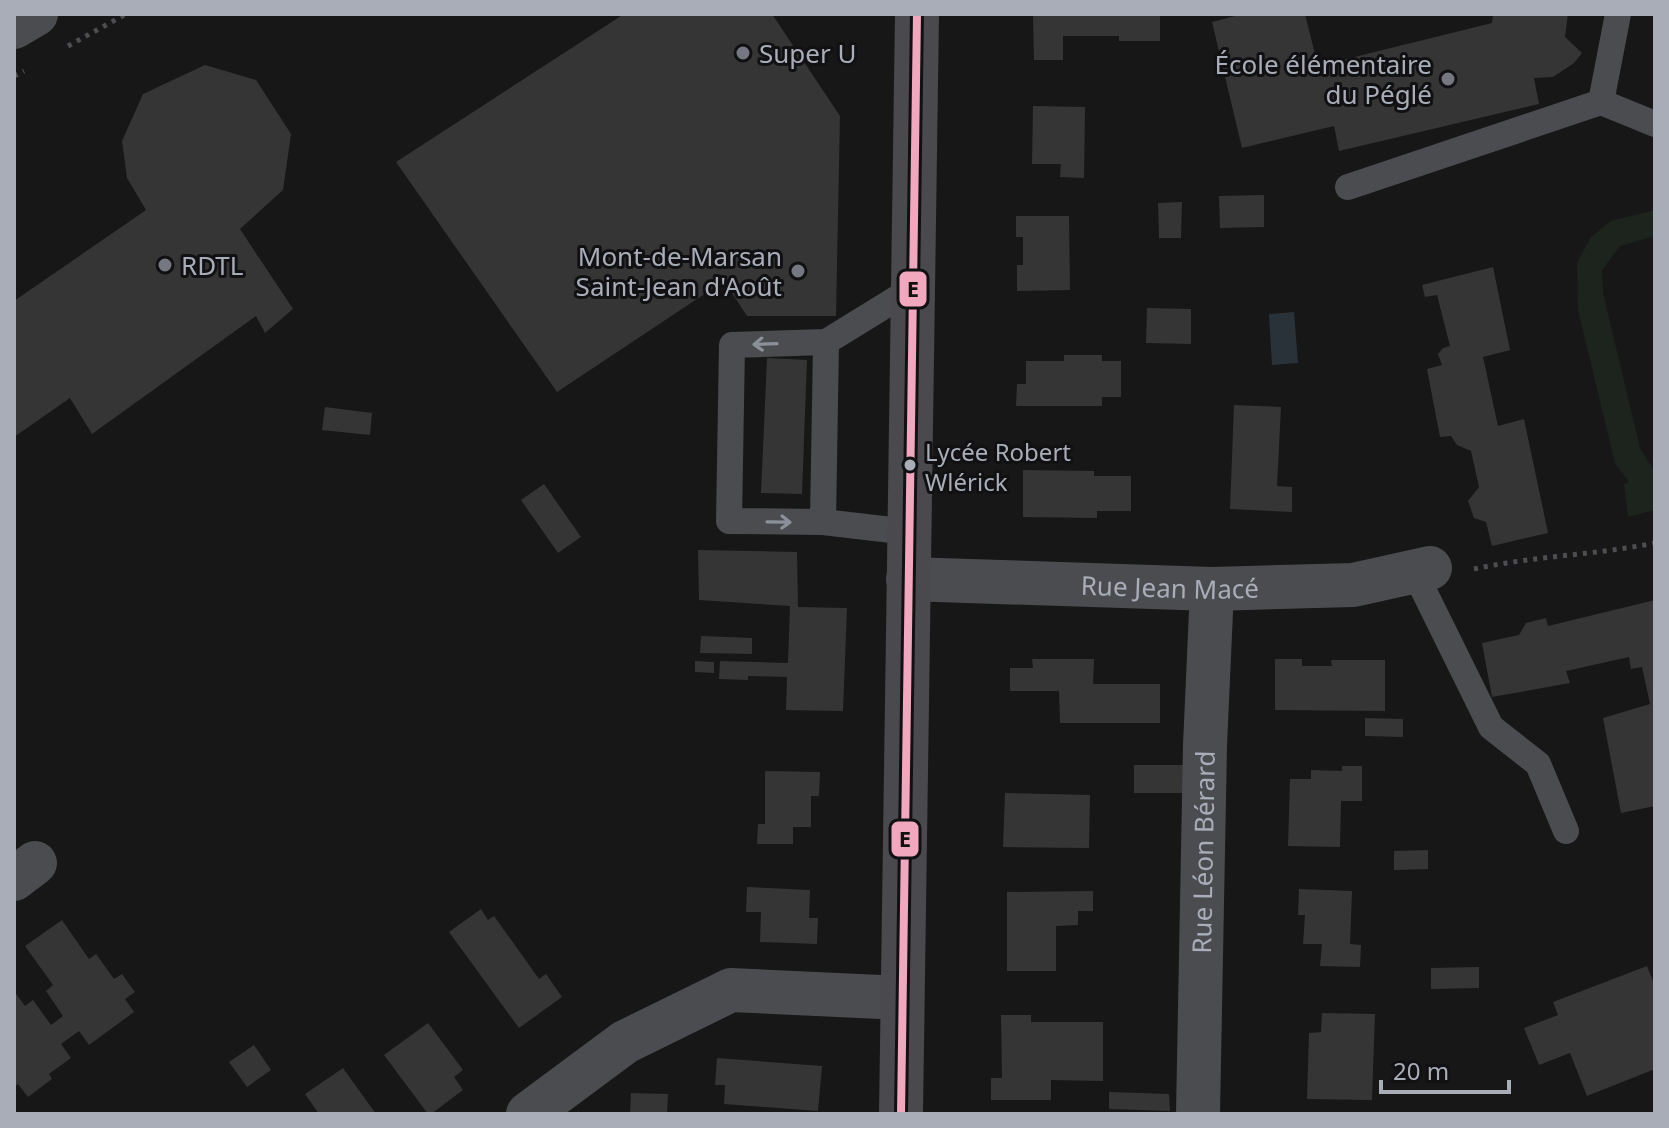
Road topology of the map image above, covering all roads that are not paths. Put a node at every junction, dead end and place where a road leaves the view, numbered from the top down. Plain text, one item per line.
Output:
1 (36, 14) edge
2 (917, 14) edge
3 (1618, 14) edge
4 (14, 27) edge
5 (1601, 102) junction
6 (1655, 124) edge
7 (1348, 187) dead end
8 (912, 289) junction
9 (826, 342) junction
10 (823, 522) junction
11 (909, 532) junction
12 (1422, 570) joint
13 (908, 579) junction
14 (1212, 589) junction
15 (1566, 831) dead end
16 (902, 998) junction
17 (528, 1114) edge
18 (901, 1114) edge
19 (1198, 1114) edge

1 - 4 street
2 - 8 main road
3 - 5 lane
5 - 6 lane
5 - 7 lane
8 - 9 lane
8 - 11 main road
9 - 10 lane
9 -> 10 lane
10 - 11 lane
11 - 13 main road
12 - 14 street, Rue Jean Macé
12 - 15 lane
13 - 14 street, Rue Jean Macé
13 - 16 main road
14 - 19 street, Rue Léon Bérard
16 - 17 street
16 - 18 main road

